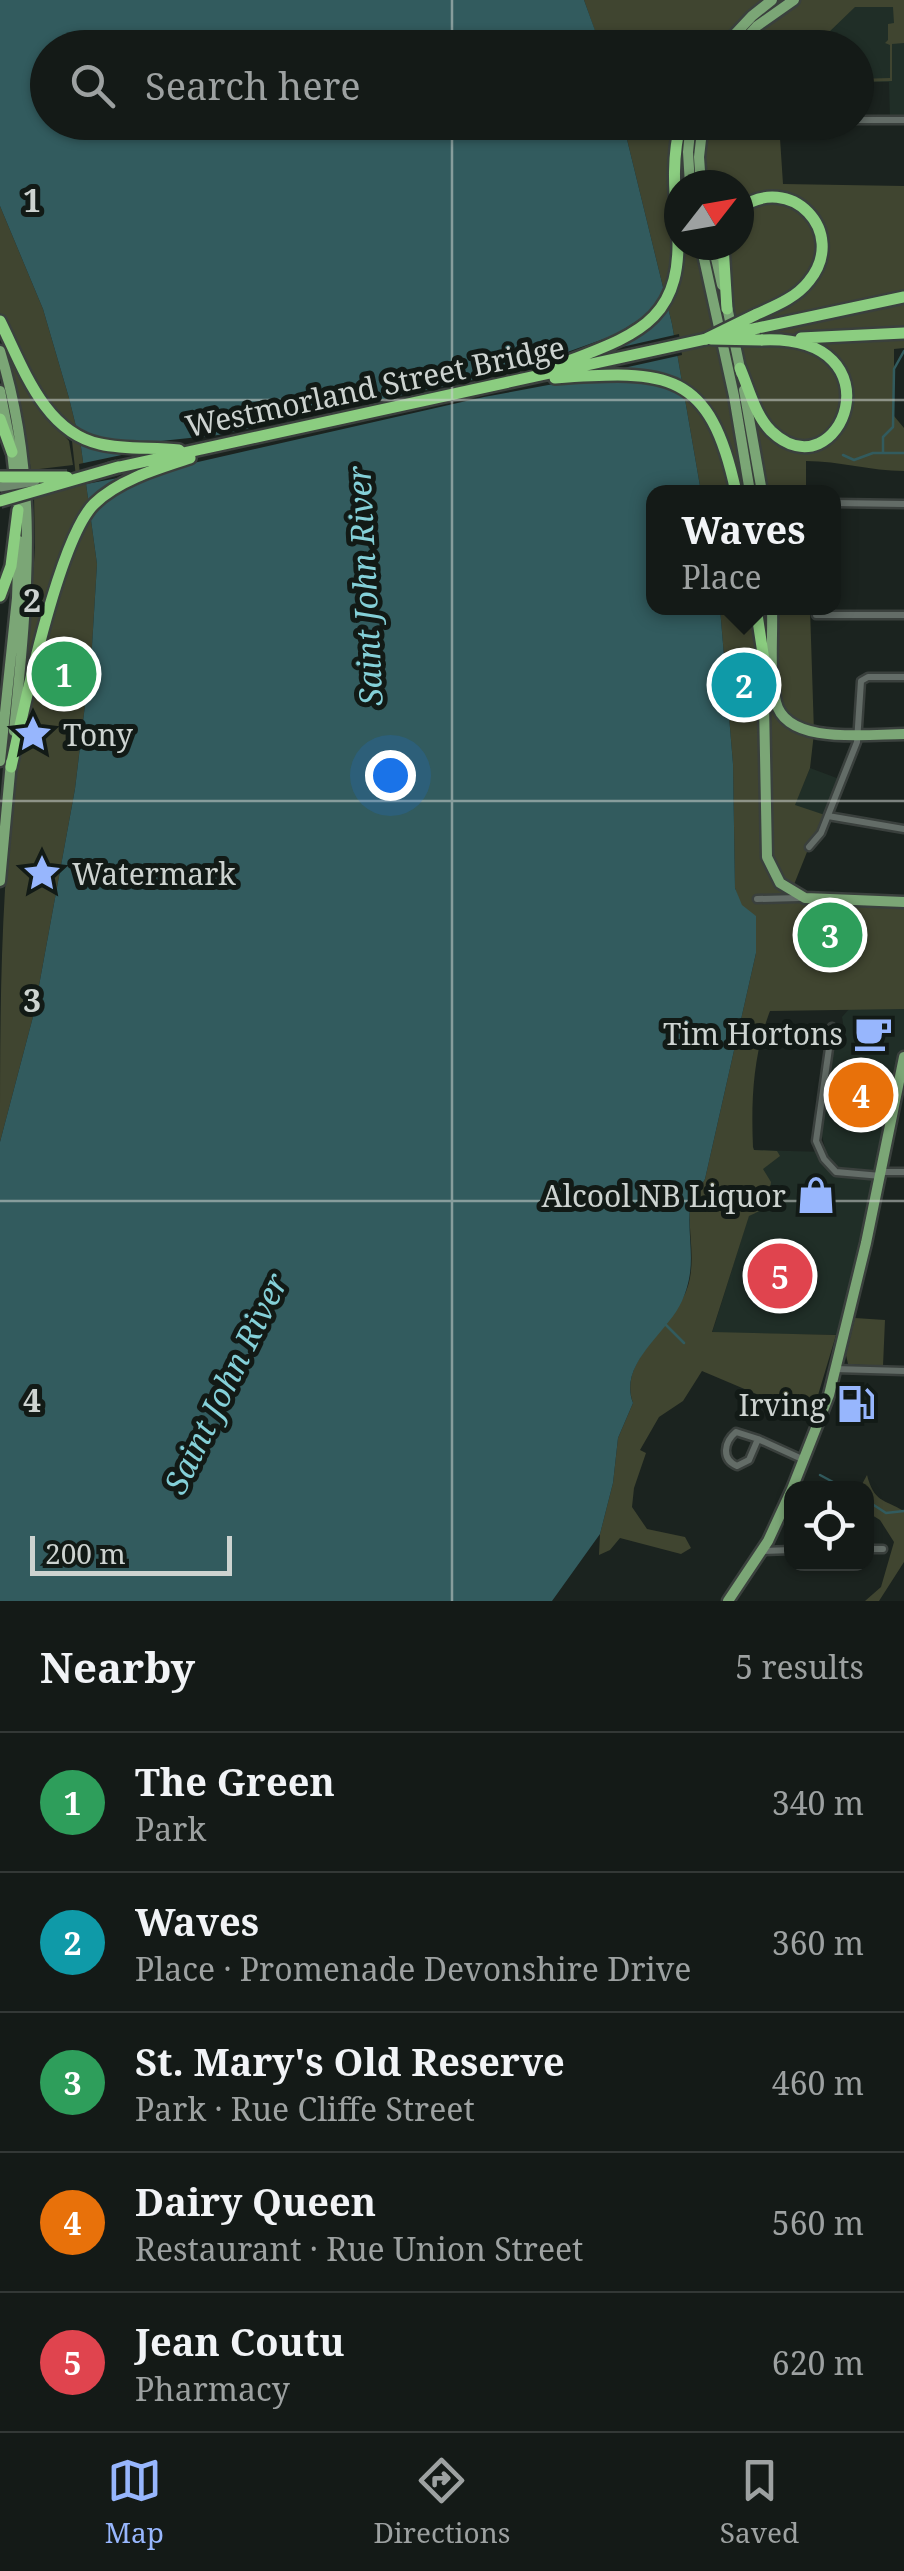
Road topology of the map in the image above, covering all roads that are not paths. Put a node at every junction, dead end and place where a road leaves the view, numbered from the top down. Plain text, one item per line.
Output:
1 (772, 0) edge
2 (794, 0) edge
3 (739, 30) edge
4 (753, 30) edge
5 (874, 120) edge
6 (904, 120) edge
7 (679, 140) edge
8 (689, 140) edge
9 (700, 140) edge
10 (689, 170) edge
11 (699, 170) edge
12 (754, 202) edge
13 (704, 260) edge
14 (716, 260) edge
15 (724, 260) edge
16 (904, 297) edge
17 (728, 310) junction
18 (0, 321) edge
19 (758, 328) junction
20 (904, 333) edge
21 (706, 340) junction
22 (782, 340) junction
23 (0, 351) edge
24 (740, 368) junction
25 (516, 381) junction
26 (0, 391) edge
27 (0, 419) edge
28 (212, 447) junction
29 (193, 451) junction
30 (12, 452) junction
31 (118, 468) junction
32 (0, 477) edge
33 (67, 477) junction
34 (734, 485) edge
35 (749, 485) edge
36 (761, 485) edge
37 (0, 487) edge
38 (0, 501) edge
39 (841, 504) edge
40 (904, 504) edge
41 (18, 510) junction
42 (0, 596) edge
43 (759, 615) edge
44 (772, 615) edge
45 (816, 615) dead end
46 (904, 615) edge
47 (764, 660) joint
48 (904, 677) edge
49 (857, 734) junction
50 (904, 734) edge
51 (5, 764) edge
52 (828, 816) junction
53 (904, 828) edge
54 (809, 847) dead end
55 (0, 881) edge
56 (806, 898) junction
57 (758, 899) dead end
58 (904, 904) edge
59 (832, 1027) dead end
60 (904, 1057) edge
61 (904, 1172) edge
62 (881, 1174) junction
63 (834, 1369) junction
64 (904, 1371) edge
65 (758, 1439) junction
66 (803, 1460) junction
67 (795, 1481) edge
68 (784, 1506) edge
69 (874, 1549) edge
70 (882, 1549) dead end
71 (784, 1550) edge
72 (762, 1551) junction
73 (728, 1601) edge

1 - 3 main road
2 - 4 main road
5 - 6 street
7 - 25 highway
8 - 10 main road
9 - 11 main road
12 - 19 highway
13 - 35 main road
14 - 17 main road
15 - 17 highway
16 - 19 highway
17 - 24 main road
18 - 29 highway
19 - 21 highway, bridge
19 - 21 highway, bridge
19 - 22 highway
20 - 22 highway
21 - 25 highway, Westmorland Street Bridge
22 - 24 highway
23 - 51 main road
24 - 36 main road
25 - 28 highway, Westmorland Street Bridge
25 - 34 highway
26 - 30 main road
27 - 30 highway
28 - 29 highway, Westmorland Street Bridge
28 - 51 highway
29 - 31 highway, Westmorland Street Bridge
30 - 41 main road
31 - 33 highway, Westmorland Street Bridge, bridge
31 - 38 highway, bridge
32 - 33 highway, bridge
33 - 37 main road, Westmorland Street Bridge, bridge
39 - 40 street
41 - 42 highway
41 - 51 main road
43 - 47 highway
44 - 49 main road
45 - 46 street
47 - 56 main road
48 - 49 street
49 - 50 main road
49 - 52 street
51 - 55 main road
52 - 53 street
52 - 54 street
56 - 57 street
56 - 58 main road
59 - 62 street
60 - 62 main road
61 - 62 street
62 - 63 main road
63 - 64 street
63 - 66 main road
65 - 65 street
65 - 66 street
66 - 67 main road
68 - 72 main road
69 - 70 street
71 - 72 street
72 - 73 main road

